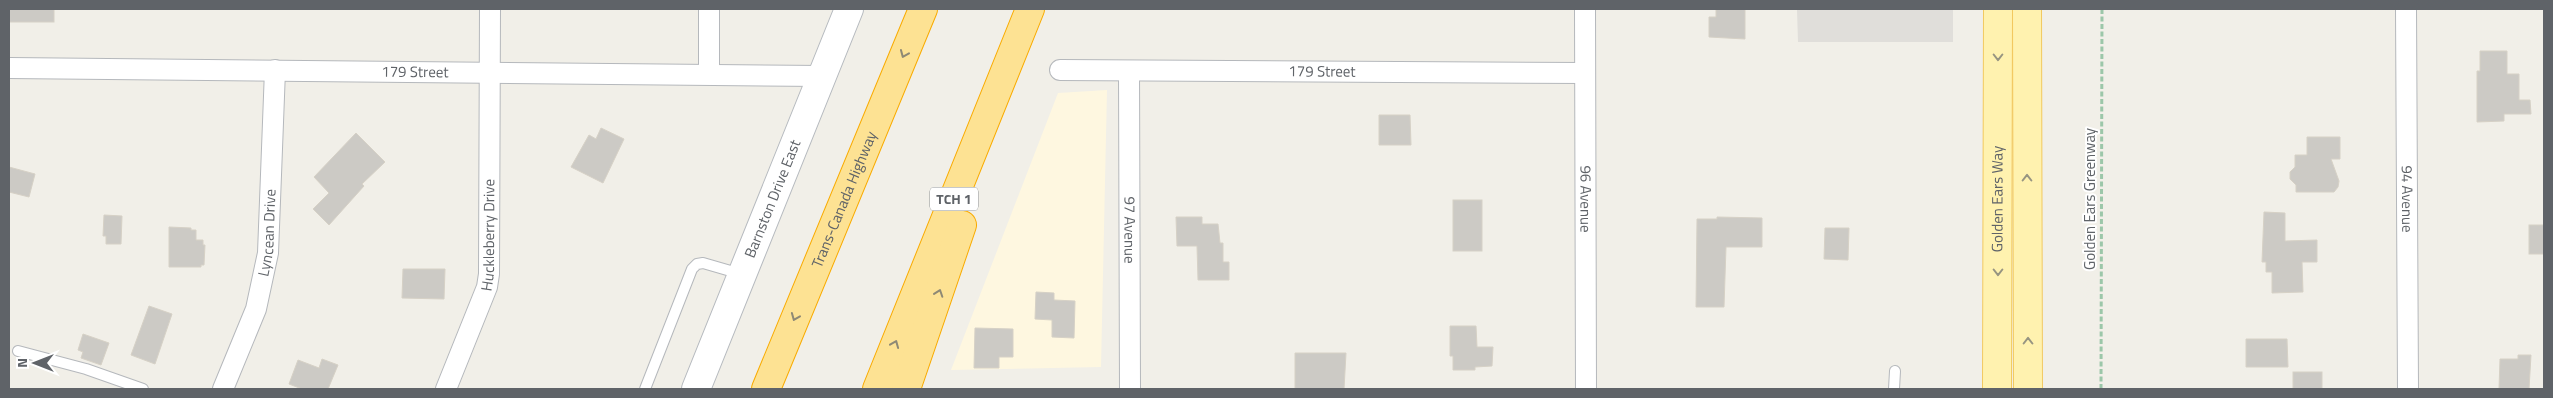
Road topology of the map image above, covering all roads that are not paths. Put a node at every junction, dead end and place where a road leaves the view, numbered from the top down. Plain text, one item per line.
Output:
1 (490, 9) edge
2 (709, 9) edge
3 (849, 9) edge
4 (923, 9) edge
5 (1030, 9) edge
6 (1035, 9) edge
7 (1585, 9) edge
8 (1998, 9) edge
9 (2027, 9) edge
10 (2406, 9) edge
11 (9, 68) edge
12 (275, 70) junction
13 (1060, 70) dead end
14 (1129, 71) junction
15 (490, 72) junction
16 (1585, 73) junction
17 (709, 74) junction
18 (822, 76) junction
19 (742, 275) junction
20 (18, 351) dead end
21 (1895, 371) dead end
22 (143, 389) edge
23 (223, 389) edge
24 (446, 389) edge
25 (645, 389) edge
26 (696, 389) edge
27 (766, 389) edge
28 (877, 389) edge
29 (906, 389) edge
30 (1130, 389) edge
31 (1586, 389) edge
32 (1894, 389) edge
33 (1997, 389) edge
34 (2028, 389) edge
35 (2408, 389) edge

1 - 15 street, Huckleberry Drive
2 - 17 street
3 - 18 street, Barnston Drive East
4 -> 27 highway, Trans-Canada Highway
28 -> 5 highway, TCH 1
29 -> 6 highway
7 - 16 street, 96 Avenue
8 -> 33 main road, Golden Ears Way
34 -> 9 main road, Golden Ears Way
10 - 35 street, 94 Avenue
11 - 12 street, 179 Street
12 - 15 street, 179 Street
12 - 23 street, Lyncean Drive
13 - 14 street, 179 Street
14 - 16 street, 179 Street
14 - 30 street, 97 Avenue
15 - 17 street, 179 Street
15 - 24 street, Huckleberry Drive
16 - 31 street, 96 Avenue
17 - 18 street, 179 Street
18 - 19 street, Barnston Drive East
19 - 25 lane
19 - 26 street, Barnston Drive East
20 - 22 lane
21 - 32 lane

